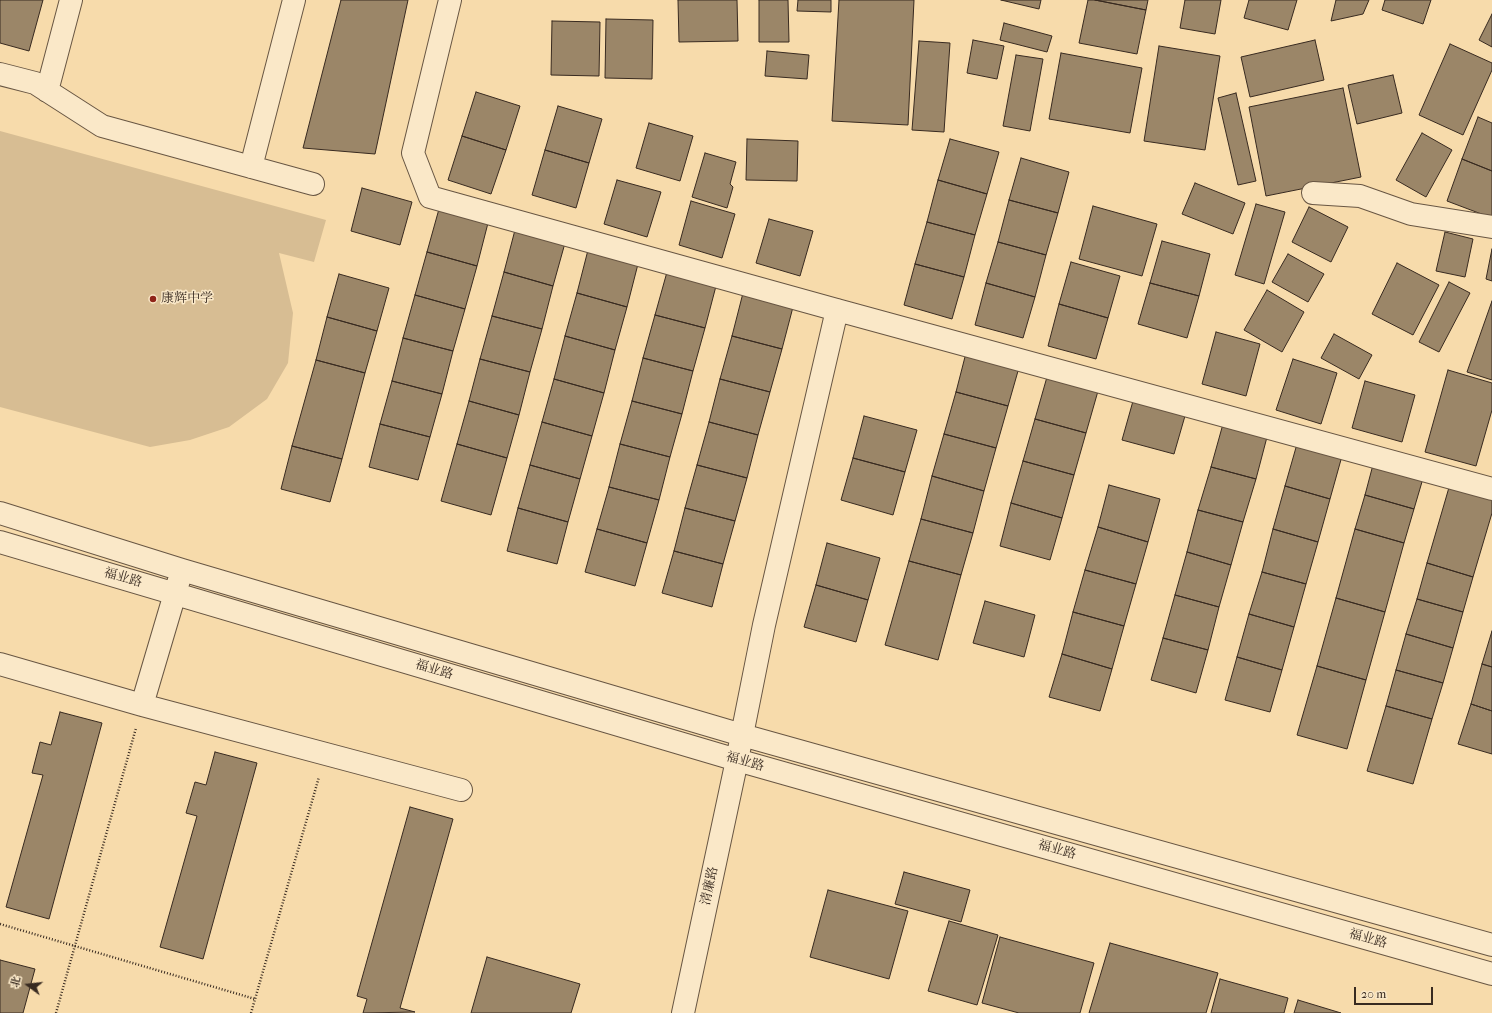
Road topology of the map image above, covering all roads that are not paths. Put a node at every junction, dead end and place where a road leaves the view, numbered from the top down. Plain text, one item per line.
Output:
1 (71, 0) edge
2 (294, 0) edge
3 (450, 0) edge
4 (0, 74) edge
5 (46, 91) junction
6 (251, 167) junction
7 (313, 184) dead end
8 (1313, 193) dead end
9 (1492, 227) edge
10 (837, 310) junction
11 (1492, 489) edge
12 (0, 513) edge
13 (0, 542) edge
14 (182, 570) junction
15 (175, 593) junction
16 (0, 664) edge
17 (142, 705) junction
18 (742, 735) junction
19 (737, 760) junction
20 (461, 790) dead end
21 (1492, 945) edge
22 (1492, 974) edge
23 (683, 1013) edge

1 - 5 street
2 - 6 street
3 - 10 street
4 - 5 street
5 - 6 street
6 - 7 street
8 - 9 street
10 - 11 street
10 - 18 street, 清廉路
12 - 14 street, 福业路
13 - 15 street, 福业路
14 - 15 street
14 - 18 street, 福业路
15 - 17 street
15 - 19 street, 福业路
16 - 17 street
17 - 20 street
18 - 19 street, 清廉路
18 - 21 street, 福业路
19 - 22 street, 福业路
19 - 23 street, 清廉路

